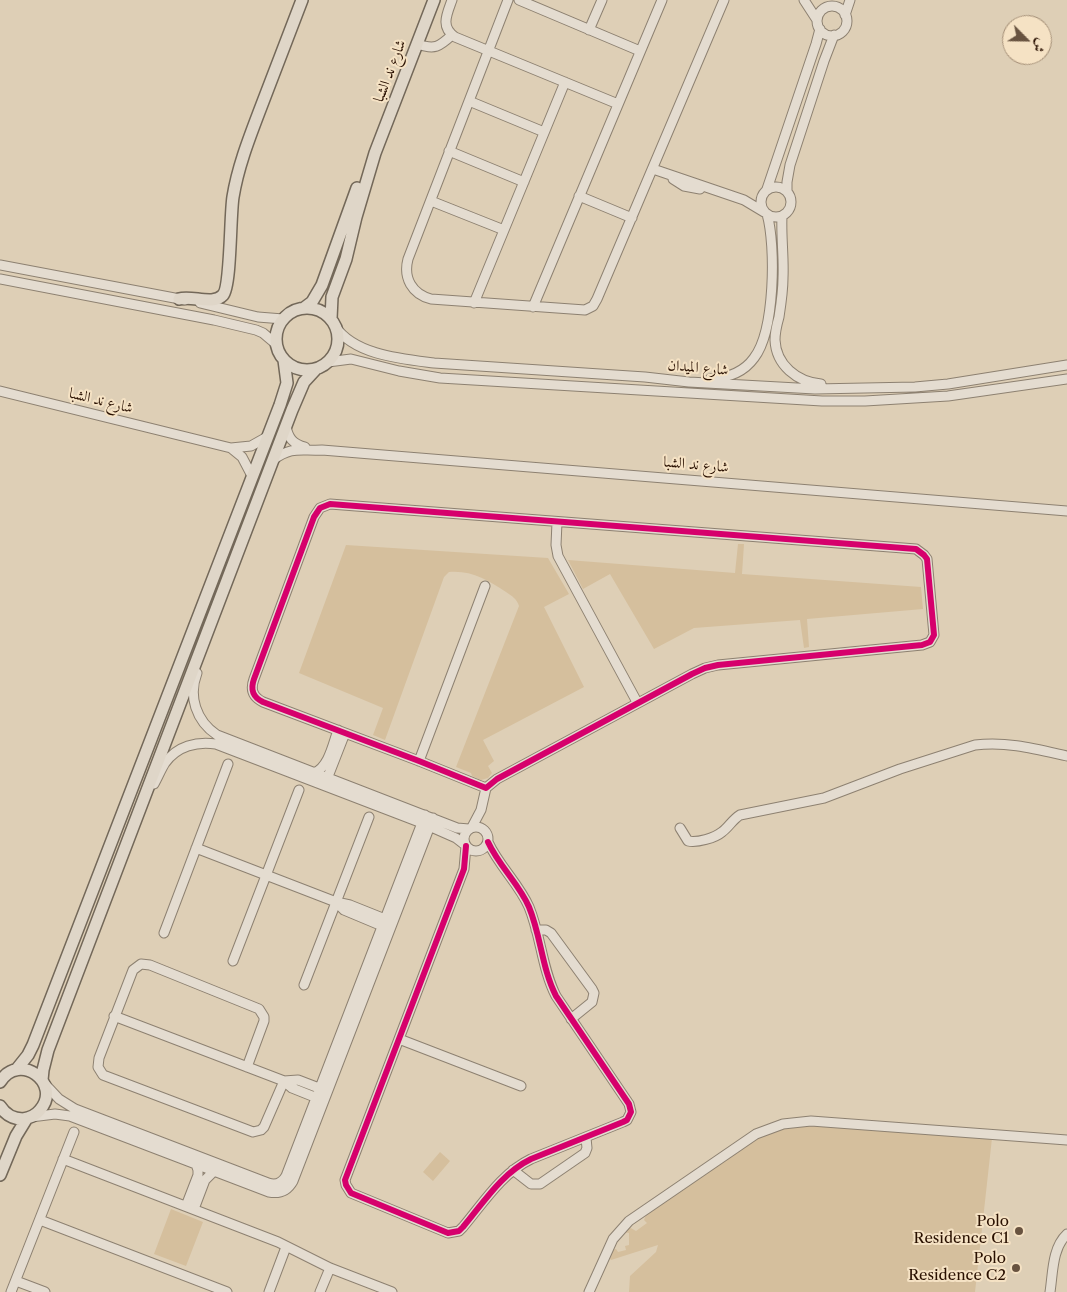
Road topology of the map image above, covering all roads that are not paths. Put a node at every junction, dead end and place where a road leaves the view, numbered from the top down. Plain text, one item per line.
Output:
1 (302, 0) edge
2 (434, 0) edge
3 (452, 0) edge
4 (508, 0) edge
5 (519, 0) edge
6 (602, 0) edge
7 (662, 0) edge
8 (724, 0) edge
9 (805, 0) edge
10 (850, 0) edge
11 (833, 4) edge
12 (845, 15) junction
13 (818, 25) junction
14 (590, 30) junction
15 (452, 35) junction
16 (834, 35) junction
17 (417, 44) junction
18 (489, 50) junction
19 (640, 51) junction
20 (565, 82) junction
21 (469, 101) junction
22 (618, 104) junction
23 (544, 132) junction
24 (449, 152) junction
25 (375, 154) junction
26 (652, 169) junction
27 (524, 182) junction
28 (765, 192) junction
29 (788, 192) junction
30 (579, 196) junction
31 (744, 200) junction
32 (430, 201) junction
33 (765, 213) junction
34 (782, 216) junction
35 (632, 218) junction
36 (504, 230) junction
37 (0, 265) edge
38 (0, 279) edge
39 (179, 299) junction
40 (474, 303) junction
41 (533, 307) junction
42 (304, 308) junction
43 (283, 319) junction
44 (333, 323) junction
45 (276, 344) junction
46 (284, 360) junction
47 (328, 362) junction
48 (1067, 365) edge
49 (316, 369) junction
50 (1067, 378) edge
51 (689, 382) junction
52 (850, 389) junction
53 (0, 392) edge
54 (286, 426) junction
55 (267, 437) junction
56 (231, 448) junction
57 (322, 450) junction
58 (272, 460) junction
59 (252, 476) junction
60 (1067, 510) edge
61 (557, 522) junction
62 (485, 586) dead end
63 (201, 650) junction
64 (637, 702) junction
65 (342, 732) junction
66 (1067, 756) edge
67 (419, 761) junction
68 (228, 764) dead end
69 (288, 771) junction
70 (314, 772) junction
71 (328, 778) junction
72 (486, 788) junction
73 (299, 790) dead end
74 (144, 796) junction
75 (480, 810) junction
76 (369, 817) dead end
77 (427, 821) junction
78 (470, 828) junction
79 (680, 828) dead end
80 (486, 831) junction
81 (488, 842) junction
82 (465, 846) junction
83 (196, 848) junction
84 (477, 852) junction
85 (499, 861) junction
86 (464, 869) junction
87 (266, 875) junction
88 (336, 902) junction
89 (388, 924) junction
90 (536, 930) junction
91 (164, 933) dead end
92 (233, 961) dead end
93 (304, 985) dead end
94 (114, 1016) junction
95 (572, 1019) junction
96 (399, 1039) junction
97 (247, 1067) junction
98 (6, 1075) edge
99 (284, 1081) junction
100 (43, 1082) junction
101 (521, 1086) dead end
102 (322, 1095) junction
103 (0, 1106) edge
104 (29, 1118) junction
105 (74, 1132) dead end
106 (586, 1138) junction
107 (1067, 1140) edge
108 (63, 1159) junction
109 (196, 1164) junction
110 (214, 1170) junction
111 (512, 1170) junction
112 (0, 1175) edge
113 (190, 1208) junction
114 (40, 1220) junction
115 (1067, 1228) edge
116 (1067, 1234) edge
117 (286, 1247) junction
118 (330, 1268) junction
119 (1052, 1278) junction
120 (16, 1281) junction
121 (269, 1290) edge
122 (11, 1292) edge
123 (45, 1292) edge
124 (227, 1292) edge
125 (320, 1292) edge
126 (392, 1292) edge
127 (589, 1292) edge
128 (1050, 1292) edge

1 - 39 main road
2 - 17 main road, شارع ند الشبا
3 - 15 street
4 - 18 street
5 - 14 street
6 - 14 street
7 - 19 street
8 - 26 street
9 - 11 street
9 - 13 street
10 - 12 street
11 - 12 street
11 - 13 street
12 - 16 street
13 - 16 street
13 - 28 street
14 - 19 street
15 - 17 street
15 - 18 street
16 - 29 street
17 - 25 main road, شارع ند الشبا
18 - 20 street
18 - 21 street
19 - 22 street
20 - 22 street
20 - 23 street
21 - 23 street
21 - 24 street
22 - 30 street
23 - 27 street
24 - 27 street
24 - 32 street
25 - 42 main road, شارع ند الشبا
25 - 44 main road, شارع ند الشبا
26 - 31 street
26 - 35 street
27 - 36 street
28 - 29 street
28 - 31 street
28 - 33 street
29 - 34 street
30 - 35 street
30 - 41 street
31 - 33 street
32 - 36 street
32 - 40 street
33 - 34 street
33 - 51 street
34 - 52 street
35 - 41 street
36 - 40 street
37 - 39 street
38 - 45 street
39 - 43 street
40 - 41 street
42 - 43 main road
42 - 44 main road
43 - 45 main road
44 - 47 main road
44 - 51 street, شارع الميدان
45 - 46 main road
46 - 49 main road
46 - 55 main road
47 - 49 main road
47 - 50 street, شارع الميدان
48 - 52 street, شارع الميدان
49 - 54 main road
51 - 52 street, شارع الميدان
53 - 56 street, شارع ند الشبا
54 - 57 street, شارع ند الشبا
54 - 58 main road
55 - 56 street
55 - 59 main road
56 - 59 street
57 - 58 street, شارع ند الشبا
57 - 60 street, شارع ند الشبا
58 - 63 main road
59 - 98 main road
61 - 64 street
61 - 64 street
61 - 65 street
62 - 67 street
63 - 70 street
63 - 74 main road
64 - 72 street
65 - 67 street
65 - 70 street
65 - 71 street
66 - 79 street
67 - 72 street
68 - 83 street
69 - 71 street
69 - 74 street
69 - 77 street
70 - 71 street
71 - 77 street
72 - 75 street
73 - 87 street
74 - 100 main road
75 - 78 street
75 - 80 street
76 - 88 street
77 - 78 street
77 - 82 street
77 - 89 street
78 - 80 street
78 - 82 street
80 - 81 street
81 - 84 street
81 - 85 street
82 - 84 street
82 - 86 street
83 - 87 street
83 - 91 street
84 - 85 street
84 - 86 street
85 - 90 street
86 - 96 street
87 - 88 street
87 - 92 street
88 - 89 street
88 - 93 street
89 - 102 street
90 - 95 street
90 - 95 street
94 - 97 street
94 - 97 street
94 - 99 street
95 - 106 street
96 - 101 street
96 - 111 street
97 - 99 street
98 - 100 main road
99 - 102 street
100 - 102 street
100 - 104 main road
102 - 110 street
103 - 104 main road
104 - 109 street
104 - 112 main road
105 - 108 street
106 - 111 street
106 - 111 street
107 - 127 street
108 - 113 street
108 - 114 street
109 - 110 street
109 - 113 street
110 - 113 street
113 - 117 street
114 - 120 street
114 - 124 street
115 - 119 street
116 - 119 street
117 - 118 street
117 - 121 street
118 - 125 street
118 - 126 street
119 - 128 street
120 - 122 street
120 - 123 street

